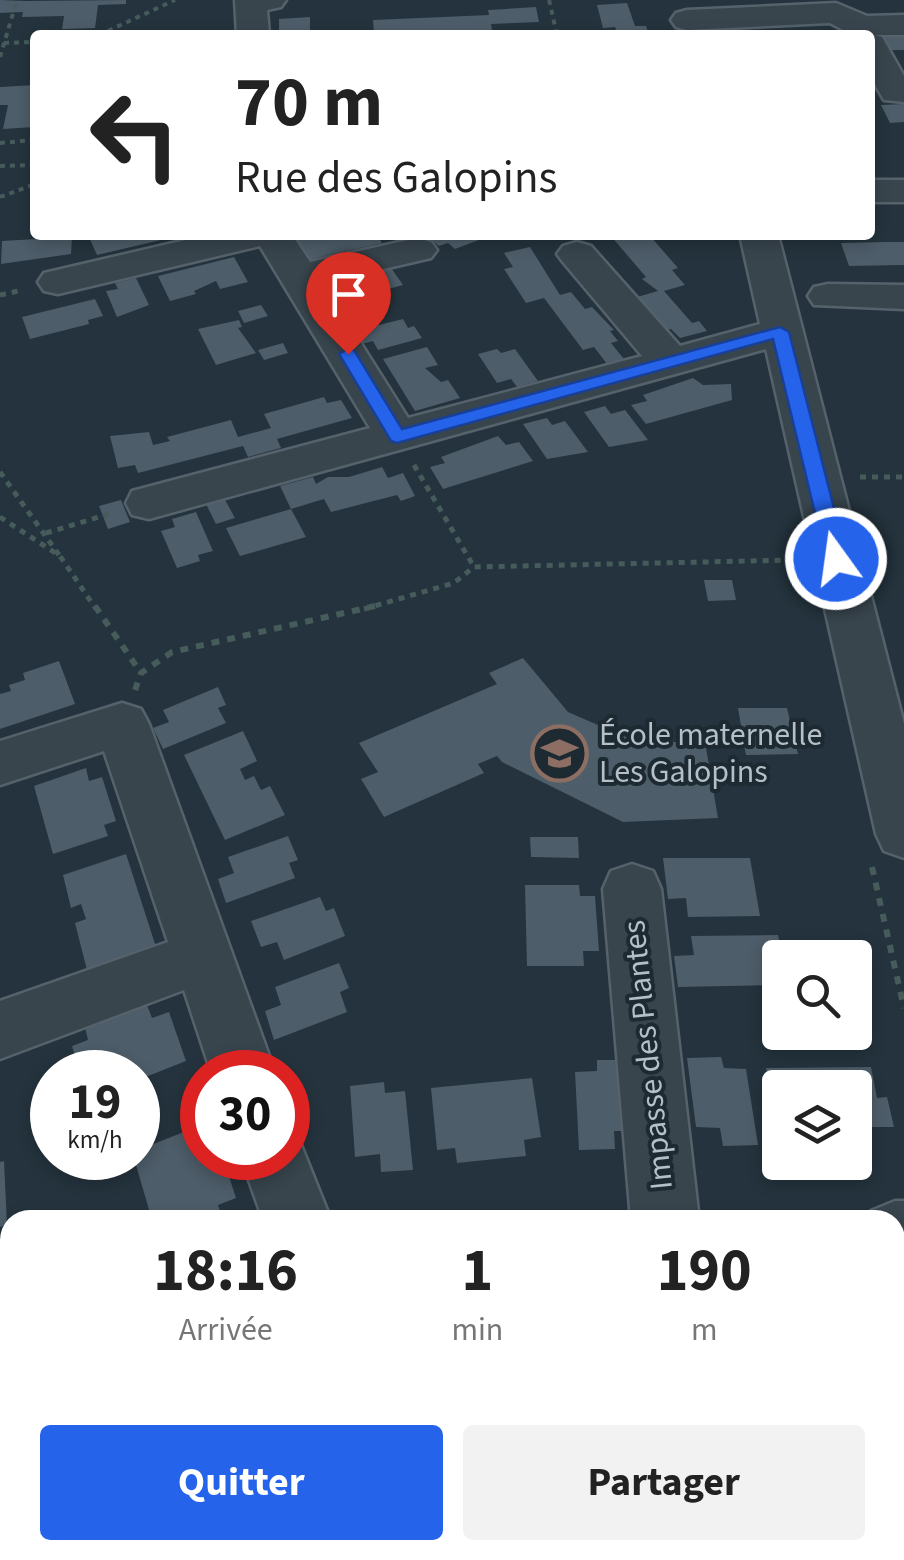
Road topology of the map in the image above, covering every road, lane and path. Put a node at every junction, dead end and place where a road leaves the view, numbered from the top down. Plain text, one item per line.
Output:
1 (17, 0) edge
2 (175, 0) edge
3 (270, 0) edge
4 (549, 0) edge
5 (250, 1) edge
6 (686, 18) edge
7 (904, 24) edge
8 (110, 30) edge
9 (253, 30) edge
10 (555, 30) edge
11 (858, 30) edge
12 (875, 32) edge
13 (30, 42) edge
14 (4, 43) junction
15 (875, 53) edge
16 (0, 57) edge
17 (904, 92) edge
18 (30, 140) edge
19 (0, 143) edge
20 (30, 165) edge
21 (0, 166) edge
22 (30, 186) edge
23 (904, 191) edge
24 (875, 192) edge
25 (0, 197) edge
26 (235, 240) edge
27 (277, 240) edge
28 (760, 240) edge
29 (417, 250) dead end
30 (577, 254) dead end
31 (301, 276) junction
32 (58, 282) dead end
33 (828, 296) dead end
34 (904, 297) edge
35 (780, 332) junction
36 (670, 361) junction
37 (397, 436) junction
38 (0, 472) edge
39 (846, 477) dead end
40 (904, 478) edge
41 (149, 503) joint
42 (0, 518) edge
43 (46, 533) junction
44 (60, 556) junction
45 (836, 559) junction
46 (474, 567) junction
47 (132, 699) junction
48 (0, 763) edge
49 (904, 834) edge
50 (632, 889) dead end
51 (201, 956) junction
52 (0, 1030) edge
53 (235, 1050) edge
54 (282, 1180) edge
55 (293, 1210) edge
56 (664, 1210) edge

1 - 14 path
2 - 8 path
3 - 5 street
4 - 10 path
5 - 9 street
6 - 11 street
7 - 12 street
13 - 14 path
14 - 16 path
15 - 17 street
18 - 19 path
20 - 21 path
22 - 25 path
23 - 24 street
26 - 32 street
27 - 31 street
28 - 35 street
29 - 31 street
30 - 36 street
31 - 37 street
33 - 34 street
35 - 36 street
35 - 45 street
36 - 37 street
37 - 41 street
37 - 46 path
38 - 43 path
39 - 40 path
41 - 43 path
42 - 44 path
43 - 44 path
44 - 47 path
45 - 46 path
45 - 49 street
46 - 47 path
47 - 48 street
47 - 51 street
50 - 56 street, Impasse des Plantes
51 - 52 street
51 - 53 street
54 - 55 street

